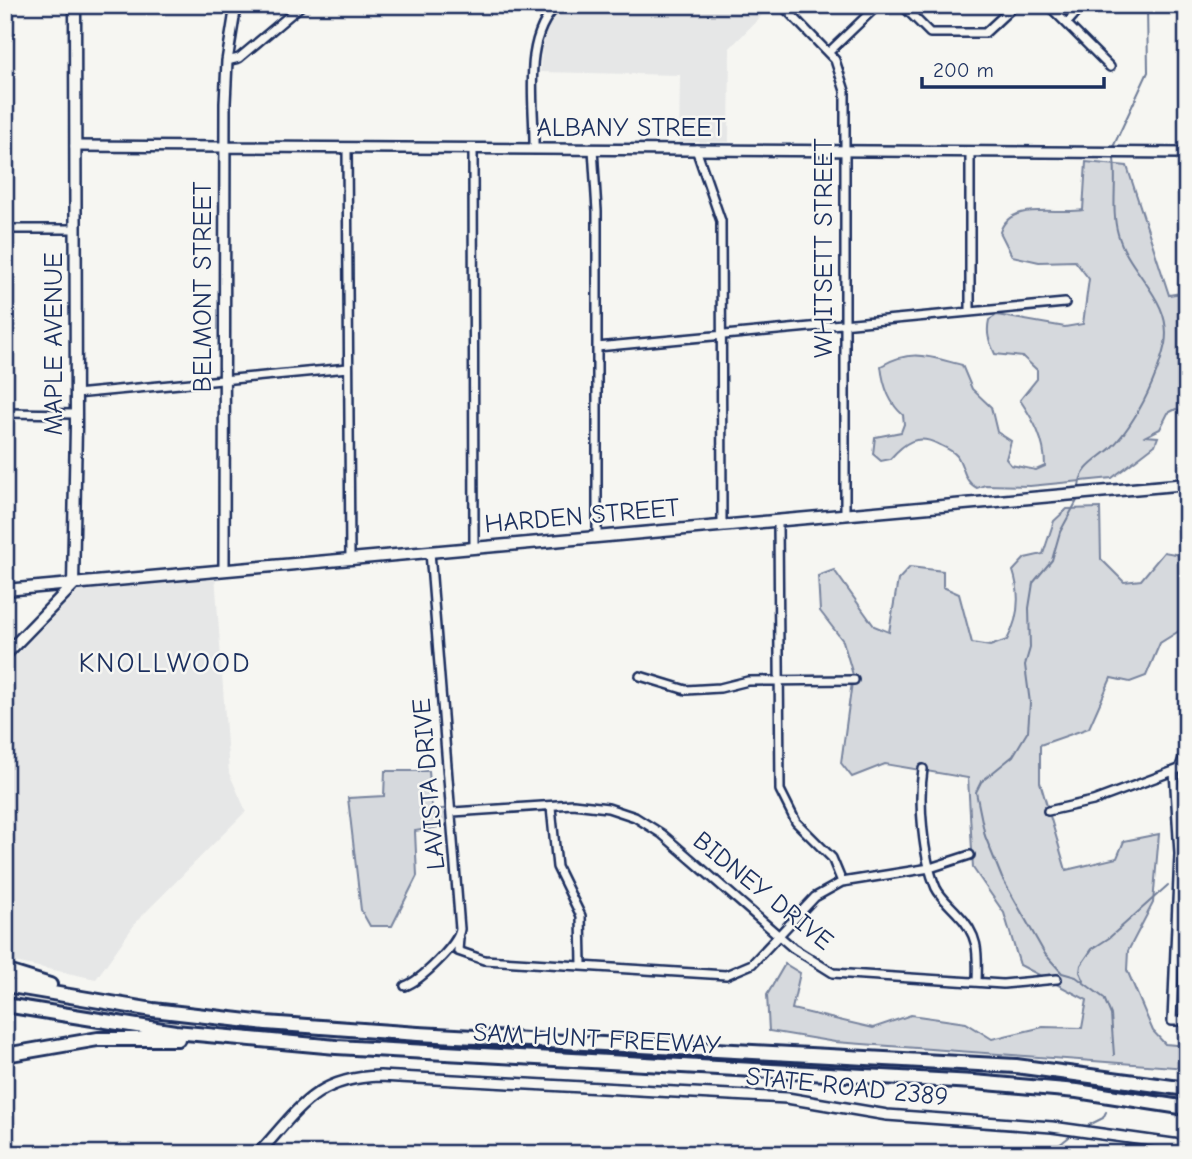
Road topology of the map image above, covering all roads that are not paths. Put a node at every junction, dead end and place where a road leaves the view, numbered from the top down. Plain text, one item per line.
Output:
1 (75, 5) edge
2 (236, 5) edge
3 (302, 5) edge
4 (558, 5) edge
5 (782, 5) edge
6 (878, 5) edge
7 (902, 5) edge
8 (1015, 5) edge
9 (1048, 5) edge
10 (1083, 5) edge
11 (1067, 23) junction
12 (828, 52) junction
13 (227, 61) junction
14 (1110, 67) dead end
15 (75, 146) junction
16 (225, 147) junction
17 (534, 148) junction
18 (346, 149) junction
19 (473, 149) junction
20 (593, 149) junction
21 (696, 149) junction
22 (845, 150) junction
23 (970, 151) junction
24 (1187, 153) edge
25 (5, 229) edge
26 (75, 229) junction
27 (1065, 303) dead end
28 (970, 311) junction
29 (845, 323) junction
30 (722, 335) junction
31 (597, 347) junction
32 (348, 368) junction
33 (223, 380) junction
34 (75, 394) junction
35 (5, 413) edge
36 (75, 414) junction
37 (1187, 484) edge
38 (845, 514) junction
39 (778, 521) junction
40 (722, 525) junction
41 (597, 536) junction
42 (474, 547) junction
43 (430, 552) junction
44 (350, 558) junction
45 (224, 569) junction
46 (73, 585) junction
47 (5, 590) edge
48 (5, 655) edge
49 (640, 676) dead end
50 (779, 680) junction
51 (854, 680) dead end
52 (1187, 747) edge
53 (1180, 768) edge
54 (923, 769) dead end
55 (551, 807) junction
56 (1048, 811) dead end
57 (453, 812) junction
58 (970, 855) dead end
59 (930, 868) junction
60 (842, 882) junction
61 (779, 934) junction
62 (459, 938) junction
63 (582, 964) junction
64 (5, 971) edge
65 (1057, 979) dead end
66 (977, 982) junction
67 (5, 985) edge
68 (405, 986) dead end
69 (5, 1004) edge
70 (132, 1006) junction
71 (1187, 1021) edge
72 (291, 1043) junction
73 (5, 1055) edge
74 (1187, 1089) edge
75 (1187, 1108) edge
76 (1187, 1146) edge
77 (258, 1154) edge

1 - 15 main road, MAPLE AVENUE
2 - 13 street, BELMONT STREET
3 - 13 street
4 - 17 street
5 - 12 street, WHITSETT STREET
6 - 12 street
7 - 8 street
9 - 11 street
10 - 11 street
11 - 14 street
12 - 22 street, WHITSETT STREET
13 - 16 street, BELMONT STREET
15 - 16 street, ALBANY STREET
15 - 26 main road, MAPLE AVENUE
16 - 18 street, ALBANY STREET
16 - 33 street, BELMONT STREET
17 - 19 street, ALBANY STREET
17 - 20 street, ALBANY STREET
18 - 19 street, ALBANY STREET
18 - 32 street
19 - 42 street
20 - 21 street, ALBANY STREET
20 - 31 street
21 - 22 street, ALBANY STREET
21 - 30 street
22 - 23 street, ALBANY STREET
22 - 29 street, WHITSETT STREET
23 - 24 street, ALBANY STREET
23 - 28 street
25 - 26 street
26 - 34 main road, MAPLE AVENUE
27 - 28 street
28 - 29 street
29 - 30 street
29 - 38 street, WHITSETT STREET
30 - 31 street
30 - 40 street
31 - 41 street
32 - 33 street
32 - 44 street
33 - 34 street
33 - 45 street, BELMONT STREET
34 - 36 main road, MAPLE AVENUE
35 - 36 street
36 - 46 main road, MAPLE AVENUE
37 - 38 main road, HARDEN STREET
38 - 39 main road, HARDEN STREET
39 - 40 main road, HARDEN STREET
39 - 50 street
40 - 41 main road, HARDEN STREET
41 - 42 main road, HARDEN STREET
42 - 43 main road, HARDEN STREET
43 - 44 main road, HARDEN STREET
43 - 57 street, LAVISTA DRIVE
44 - 45 main road, HARDEN STREET
45 - 46 main road, HARDEN STREET
46 - 47 main road, HARDEN STREET
46 - 48 main road
49 - 50 street
50 - 51 street
50 - 60 street
52 - 53 street
53 - 56 street
53 - 71 street
54 - 59 street
55 - 57 street, BIDNEY DRIVE
55 - 61 street, BIDNEY DRIVE
55 - 63 street
57 - 62 street, LAVISTA DRIVE
58 - 59 street
59 - 60 street
59 - 66 street
60 - 61 street
61 - 63 street
61 - 66 street, BIDNEY DRIVE
62 - 63 street
62 - 68 street
64 - 70 highway
65 - 66 street, BIDNEY DRIVE
67 - 70 highway, SAM HUNT FREEWAY
69 - 72 highway, SAM HUNT FREEWAY
70 - 74 highway, SAM HUNT FREEWAY
72 - 73 highway
72 - 75 highway, SAM HUNT FREEWAY
76 - 77 street, STATE ROAD 2389

